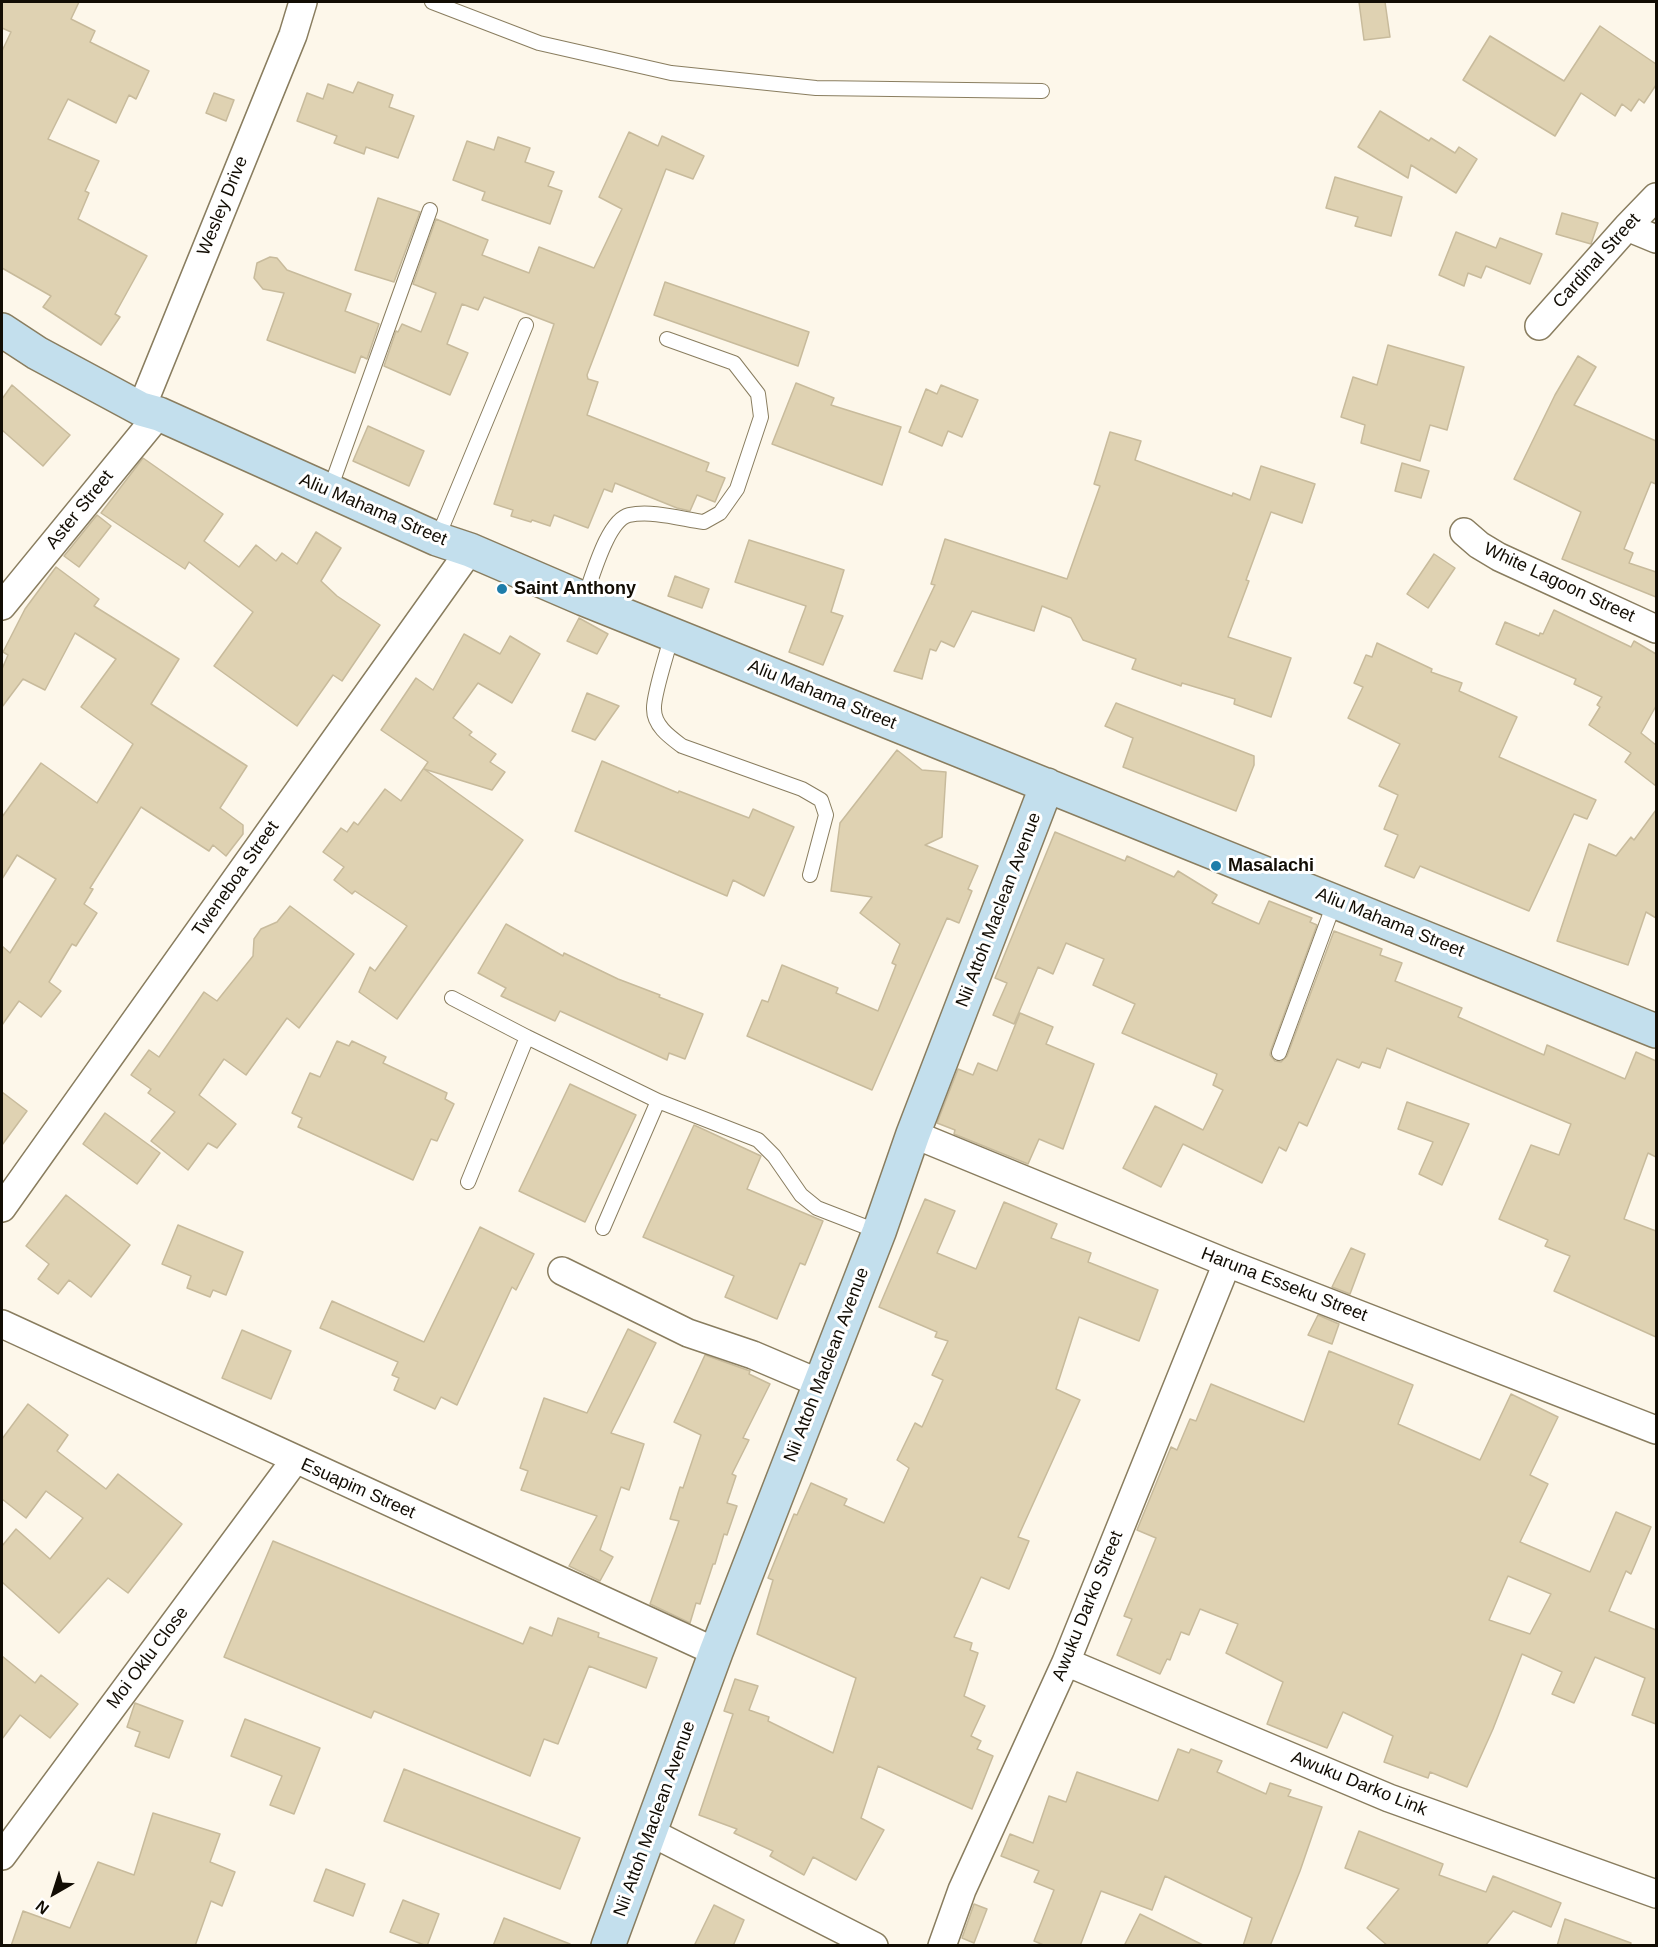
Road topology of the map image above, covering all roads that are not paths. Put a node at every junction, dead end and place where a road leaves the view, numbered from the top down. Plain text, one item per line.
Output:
1 (303, 2) edge
2 (432, 2) edge
3 (1042, 91) dead end
4 (1656, 198) edge
5 (430, 210) dead end
6 (1627, 227) junction
7 (1656, 239) edge
8 (526, 325) dead end
9 (1539, 326) dead end
10 (2, 330) edge
11 (667, 339) dead end
12 (150, 412) junction
13 (329, 492) junction
14 (1464, 532) dead end
15 (437, 539) junction
16 (470, 550) junction
17 (584, 599) junction
18 (2, 606) edge
19 (1656, 629) edge
20 (672, 634) junction
21 (1047, 784) junction
22 (810, 875) dead end
23 (1335, 901) junction
24 (452, 998) dead end
25 (1656, 1031) edge
26 (527, 1037) junction
27 (1279, 1053) dead end
28 (658, 1101) junction
29 (913, 1134) junction
30 (468, 1182) dead end
31 (2, 1208) edge
32 (603, 1228) dead end
33 (879, 1232) junction
34 (1227, 1263) junction
35 (562, 1271) dead end
36 (2, 1324) edge
37 (819, 1383) junction
38 (1656, 1430) edge
39 (296, 1460) junction
40 (716, 1652) junction
41 (1066, 1662) junction
42 (650, 1832) junction
43 (2, 1856) edge
44 (1656, 1894) edge
45 (608, 1946) edge
46 (874, 1946) edge
47 (942, 1946) edge

1 - 12 street, Wesley Drive
2 - 3 lane
4 - 6 street, Cardinal Street
5 - 13 lane
6 - 7 street
6 - 9 street, Cardinal Street
8 - 15 lane
10 - 12 street, Aliu Mahama Street
11 - 17 lane
12 - 13 street, Aliu Mahama Street
12 - 18 street, Aster Street
13 - 15 street, Aliu Mahama Street
14 - 19 street, White Lagoon Street
15 - 16 street, Aliu Mahama Street
16 - 17 street, Aliu Mahama Street
16 - 31 street, Tweneboa Street
17 - 20 street, Aliu Mahama Street
20 - 21 street, Aliu Mahama Street
20 - 22 lane
21 - 23 street, Aliu Mahama Street
21 - 29 street, Nii Attoh Maclean Avenue
23 - 25 street, Aliu Mahama Street
23 - 27 lane
24 - 26 lane
26 - 28 lane
26 - 30 lane
28 - 32 lane
28 - 33 lane
29 - 33 street, Nii Attoh Maclean Avenue
29 - 34 street, Haruna Esseku Street
33 - 37 street, Nii Attoh Maclean Avenue
34 - 38 street, Haruna Esseku Street
34 - 41 street, Awuku Darko Street
35 - 37 street
36 - 39 street, Esuapim Street
37 - 40 street, Nii Attoh Maclean Avenue
39 - 40 street, Esuapim Street
39 - 43 street, Moi Oklu Close
40 - 42 street, Nii Attoh Maclean Avenue
41 - 44 street, Awuku Darko Link
41 - 47 street, Awuku Darko Street
42 - 45 street, Nii Attoh Maclean Avenue
42 - 46 street

